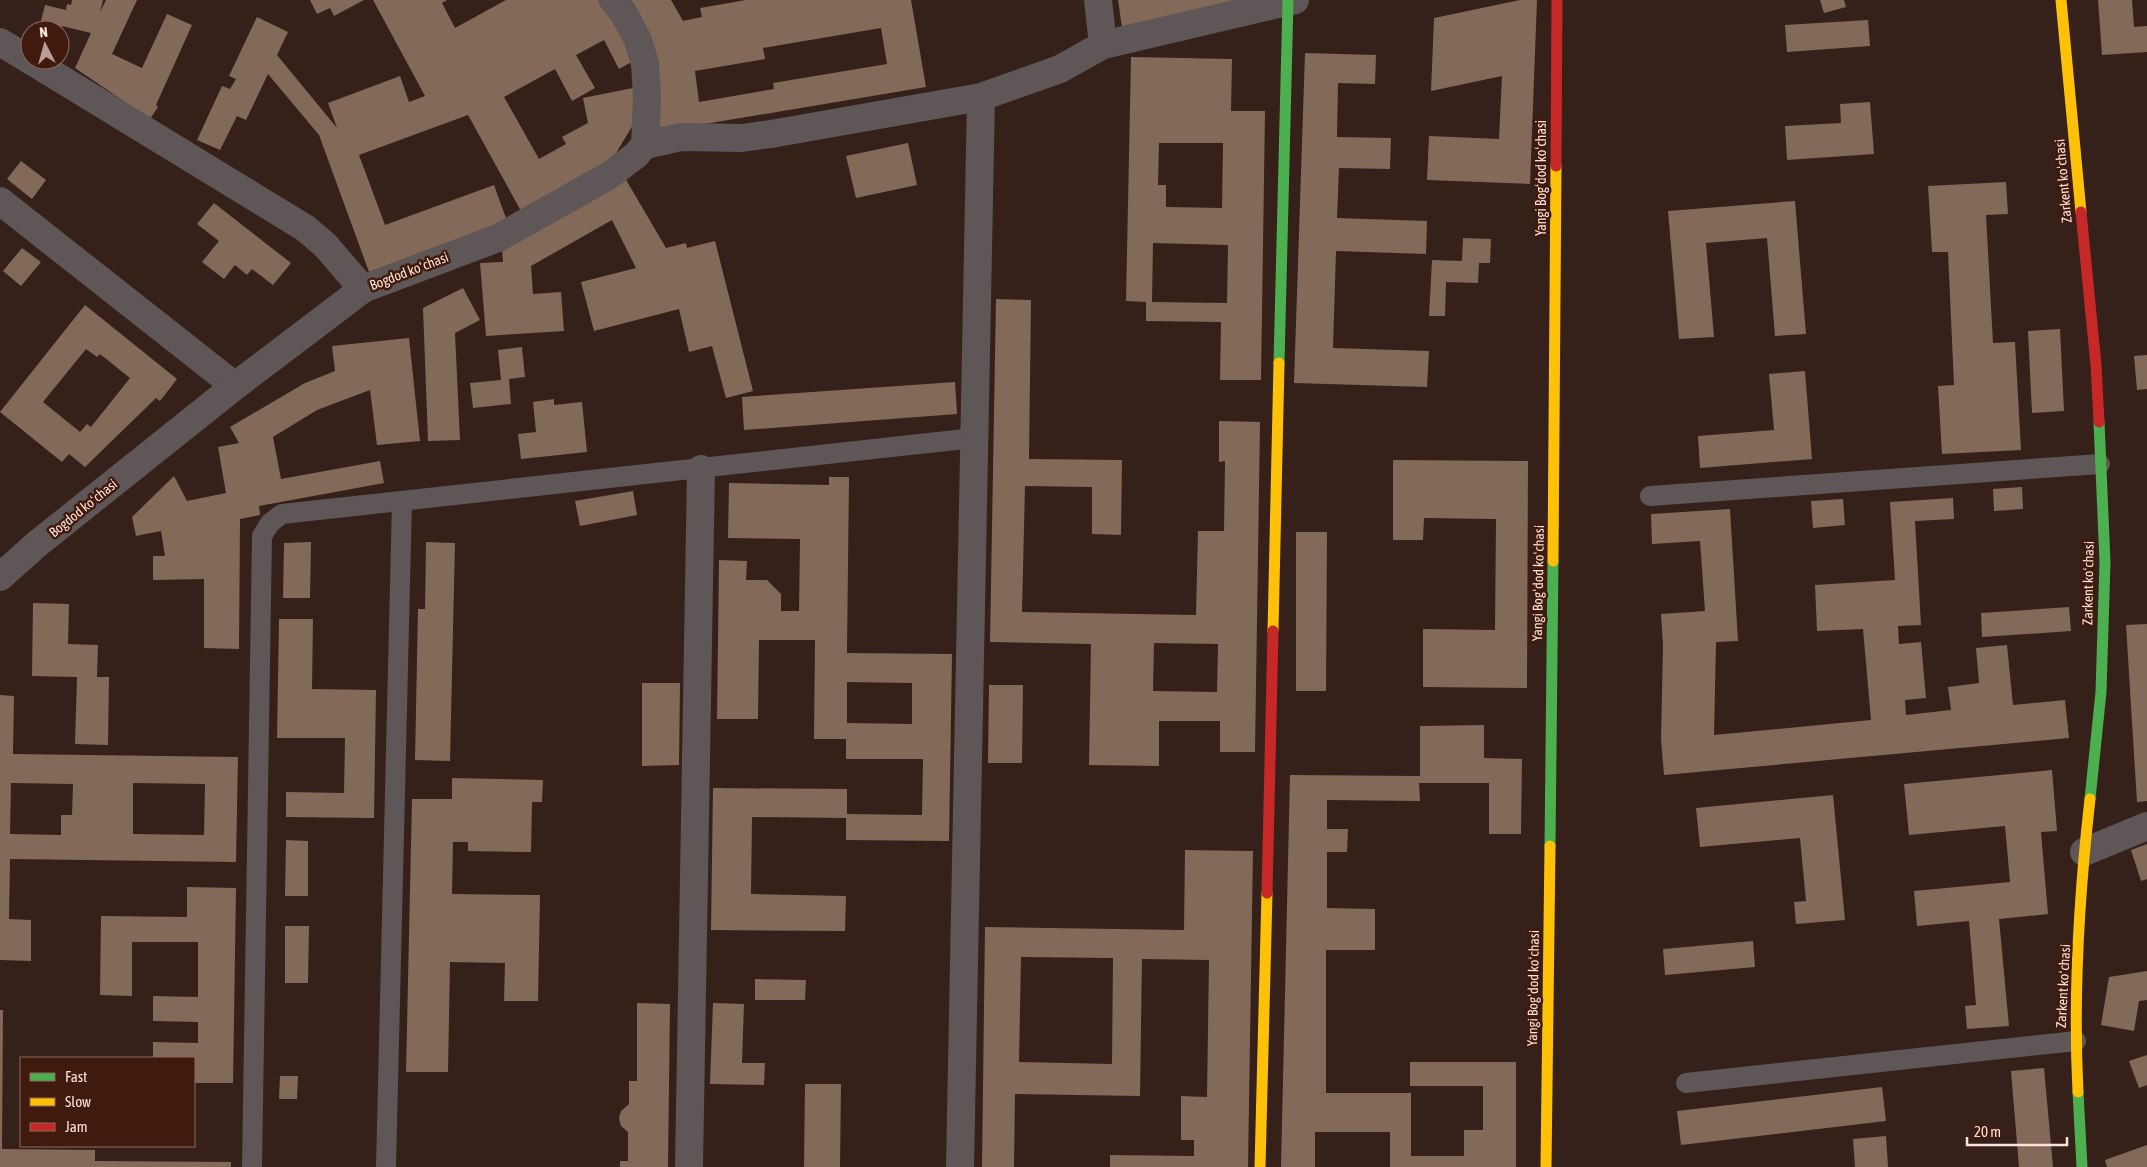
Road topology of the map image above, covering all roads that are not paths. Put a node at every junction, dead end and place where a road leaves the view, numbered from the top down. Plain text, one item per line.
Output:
1 (613, 0) edge
2 (1098, 0) edge
3 (1556, 0) edge
4 (2061, 0) edge
5 (1291, 1) edge
6 (0, 42) edge
7 (1103, 46) junction
8 (20, 54) edge
9 (46, 70) edge
10 (981, 97) junction
11 (645, 145) junction
12 (0, 201) edge
13 (363, 289) junction
14 (234, 386) junction
15 (974, 438) junction
16 (2100, 464) junction
17 (701, 468) junction
18 (1650, 496) dead end
19 (402, 501) junction
20 (0, 577) edge
21 (2147, 826) edge
22 (2084, 852) junction
23 (2076, 1041) junction
24 (1686, 1083) dead end
25 (252, 1167) edge
26 (386, 1167) edge
27 (689, 1167) edge
28 (960, 1167) edge
29 (1260, 1167) edge
30 (1546, 1167) edge
31 (2082, 1167) edge

1 - 11 street
2 - 7 street
3 - 30 street, Yangi Bogʻdod koʻchasi
4 - 16 street, Zarkent koʻchasi
5 - 7 street
5 - 29 street
6 - 8 street
7 - 10 street
9 - 13 street
10 - 11 street
10 - 15 street
11 - 13 street, Bogdod koʻchasi
12 - 14 street
13 - 14 street, Bogdod koʻchasi
14 - 20 street, Bogdod koʻchasi
15 - 17 lane
15 - 28 street
16 - 18 lane
16 - 22 street, Zarkent koʻchasi
17 - 19 lane
17 - 27 street
19 - 25 lane
19 - 26 lane
21 - 22 street
22 - 23 street, Zarkent koʻchasi
23 - 24 lane
23 - 31 street, Zarkent koʻchasi

